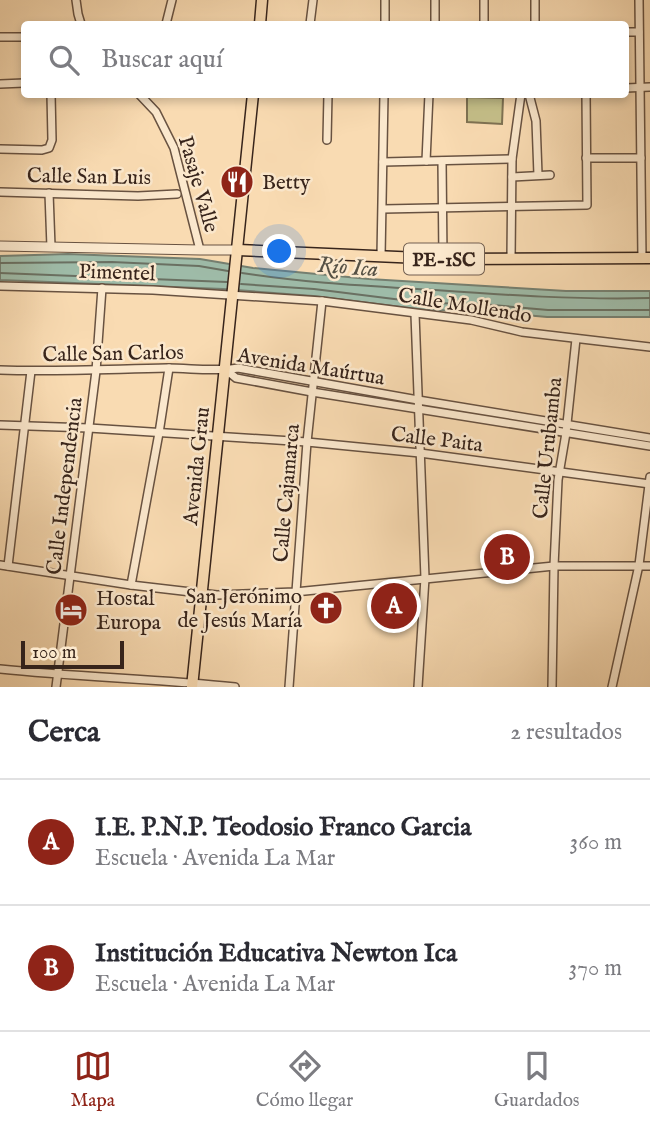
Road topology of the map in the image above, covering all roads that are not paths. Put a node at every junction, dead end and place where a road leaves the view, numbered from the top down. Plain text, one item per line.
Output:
1 (76, 0) edge
2 (172, 0) edge
3 (262, 0) edge
4 (313, 0) edge
5 (385, 0) edge
6 (435, 0) edge
7 (484, 0) edge
8 (535, 0) edge
9 (639, 0) edge
10 (80, 21) edge
11 (167, 21) edge
12 (260, 21) edge
13 (310, 21) edge
14 (385, 21) edge
15 (435, 21) edge
16 (484, 21) edge
17 (535, 21) edge
18 (629, 32) edge
19 (639, 32) junction
20 (0, 37) edge
21 (21, 37) edge
22 (0, 83) edge
23 (21, 83) edge
24 (629, 88) edge
25 (640, 88) junction
26 (650, 88) edge
27 (51, 98) edge
28 (143, 98) edge
29 (253, 98) edge
30 (328, 98) edge
31 (384, 98) edge
32 (429, 98) edge
33 (520, 98) edge
34 (530, 98) edge
35 (586, 98) edge
36 (327, 140) dead end
37 (0, 149) edge
38 (586, 158) junction
39 (512, 159) junction
40 (641, 160) junction
41 (426, 161) junction
42 (442, 161) junction
43 (650, 161) edge
44 (383, 162) junction
45 (538, 175) junction
46 (550, 175) dead end
47 (512, 177) junction
48 (0, 192) edge
49 (49, 193) junction
50 (177, 194) dead end
51 (511, 206) junction
52 (443, 208) junction
53 (383, 209) junction
54 (0, 246) edge
55 (51, 247) junction
56 (200, 250) junction
57 (237, 255) junction
58 (381, 256) junction
59 (646, 258) edge
60 (443, 259) junction
61 (511, 259) junction
62 (0, 286) edge
63 (102, 288) junction
64 (233, 293) junction
65 (322, 302) junction
66 (415, 313) junction
67 (576, 340) junction
68 (650, 347) edge
69 (169, 368) junction
70 (0, 370) edge
71 (226, 370) junction
72 (30, 371) junction
73 (96, 371) junction
74 (313, 381) junction
75 (312, 392) junction
76 (418, 404) junction
77 (0, 425) edge
78 (25, 426) junction
79 (89, 428) junction
80 (567, 429) junction
81 (159, 433) junction
82 (218, 437) junction
83 (650, 439) edge
84 (307, 442) junction
85 (419, 453) junction
86 (559, 473) junction
87 (650, 477) edge
88 (650, 484) edge
89 (4, 565) edge
90 (639, 565) junction
91 (554, 566) junction
92 (650, 566) edge
93 (69, 575) junction
94 (425, 578) junction
95 (131, 585) junction
96 (296, 592) junction
97 (202, 594) junction
98 (0, 669) edge
99 (58, 675) junction
100 (193, 685) edge
101 (57, 687) edge
102 (235, 687) edge
103 (289, 687) edge
104 (418, 687) edge
105 (552, 687) edge
106 (612, 687) edge

1 - 10 street
2 - 11 street
3 - 12 main road
4 - 13 street
5 - 14 street
6 - 15 street
7 - 16 street
8 - 17 street
9 - 19 street
18 - 19 street
19 - 25 street
20 - 21 street
22 - 23 street
24 - 25 street
25 - 26 street
25 - 40 street
27 - 37 street
28 - 56 street, Pasaje Valle
29 - 57 main road, Avenida Grau
30 - 36 street
31 - 44 street
32 - 41 street
33 - 39 street
34 - 45 street
35 - 38 street
38 - 40 street
38 - 51 street
39 - 42 street
39 - 47 street
40 - 43 street
40 - 59 street
41 - 42 street
41 - 44 street
42 - 52 street
44 - 53 street
45 - 46 street
45 - 47 street
47 - 51 street
48 - 49 street, Calle San Luis
49 - 50 street, Calle San Luis
49 - 55 street
51 - 52 street
51 - 61 street
52 - 53 street
52 - 60 street
53 - 58 street
54 - 55 street
55 - 56 street
56 - 57 street
57 - 58 main road, PE-1SC
57 - 64 main road, Avenida Grau
58 - 60 main road, PE-1SC
59 - 61 main road, PE-1SC
60 - 61 main road, PE-1SC
62 - 63 street, Pimentel
63 - 64 street, Pimentel
63 - 73 street, Calle Independencia
64 - 65 street, Calle Mollendo
64 - 71 main road, Avenida Grau
65 - 66 street, Calle Mollendo
65 - 74 street, Calle Cajamarca
66 - 67 street, Calle Mollendo
66 - 76 street
67 - 68 street, Calle Mollendo
67 - 80 street, Calle Urubamba
69 - 71 street, Calle San Carlos
69 - 73 street, Calle San Carlos
69 - 81 street
70 - 72 street, Calle San Carlos
71 - 74 street, Avenida Maúrtua
71 - 75 street, Avenida Maúrtua
71 - 82 main road, Avenida Grau
72 - 73 street, Calle San Carlos
72 - 78 street
73 - 79 street, Calle Independencia
74 - 75 street, Calle Cajamarca
74 - 76 street, Avenida Maúrtua
75 - 76 street, Avenida Maúrtua
75 - 84 street, Calle Cajamarca
76 - 80 street, Avenida Maúrtua
76 - 85 street
77 - 78 street, Calle Paita
78 - 79 street, Calle Paita
78 - 89 street
79 - 81 street, Calle Paita
79 - 93 street, Calle Independencia
80 - 83 street, Avenida Maúrtua
80 - 86 street, Calle Urubamba
81 - 82 street, Calle Paita
81 - 95 street
82 - 84 street, Calle Paita
82 - 97 main road, Avenida Grau
84 - 85 street, Calle Paita
84 - 96 street, Calle Cajamarca
85 - 86 street, Calle Paita
85 - 94 street
86 - 88 street, Calle Paita
86 - 91 street, Calle Urubamba
87 - 88 street
88 - 90 street
89 - 93 street
90 - 91 street
90 - 92 street
90 - 106 street
91 - 94 street
91 - 105 street, Calle Urubamba
93 - 95 street
93 - 99 street, Calle Independencia
94 - 96 street
94 - 104 street
95 - 97 street
96 - 97 street
96 - 103 street, Calle Cajamarca
97 - 100 main road, Avenida Grau
98 - 99 street
99 - 100 street
99 - 101 street, Calle Independencia
100 - 102 street

